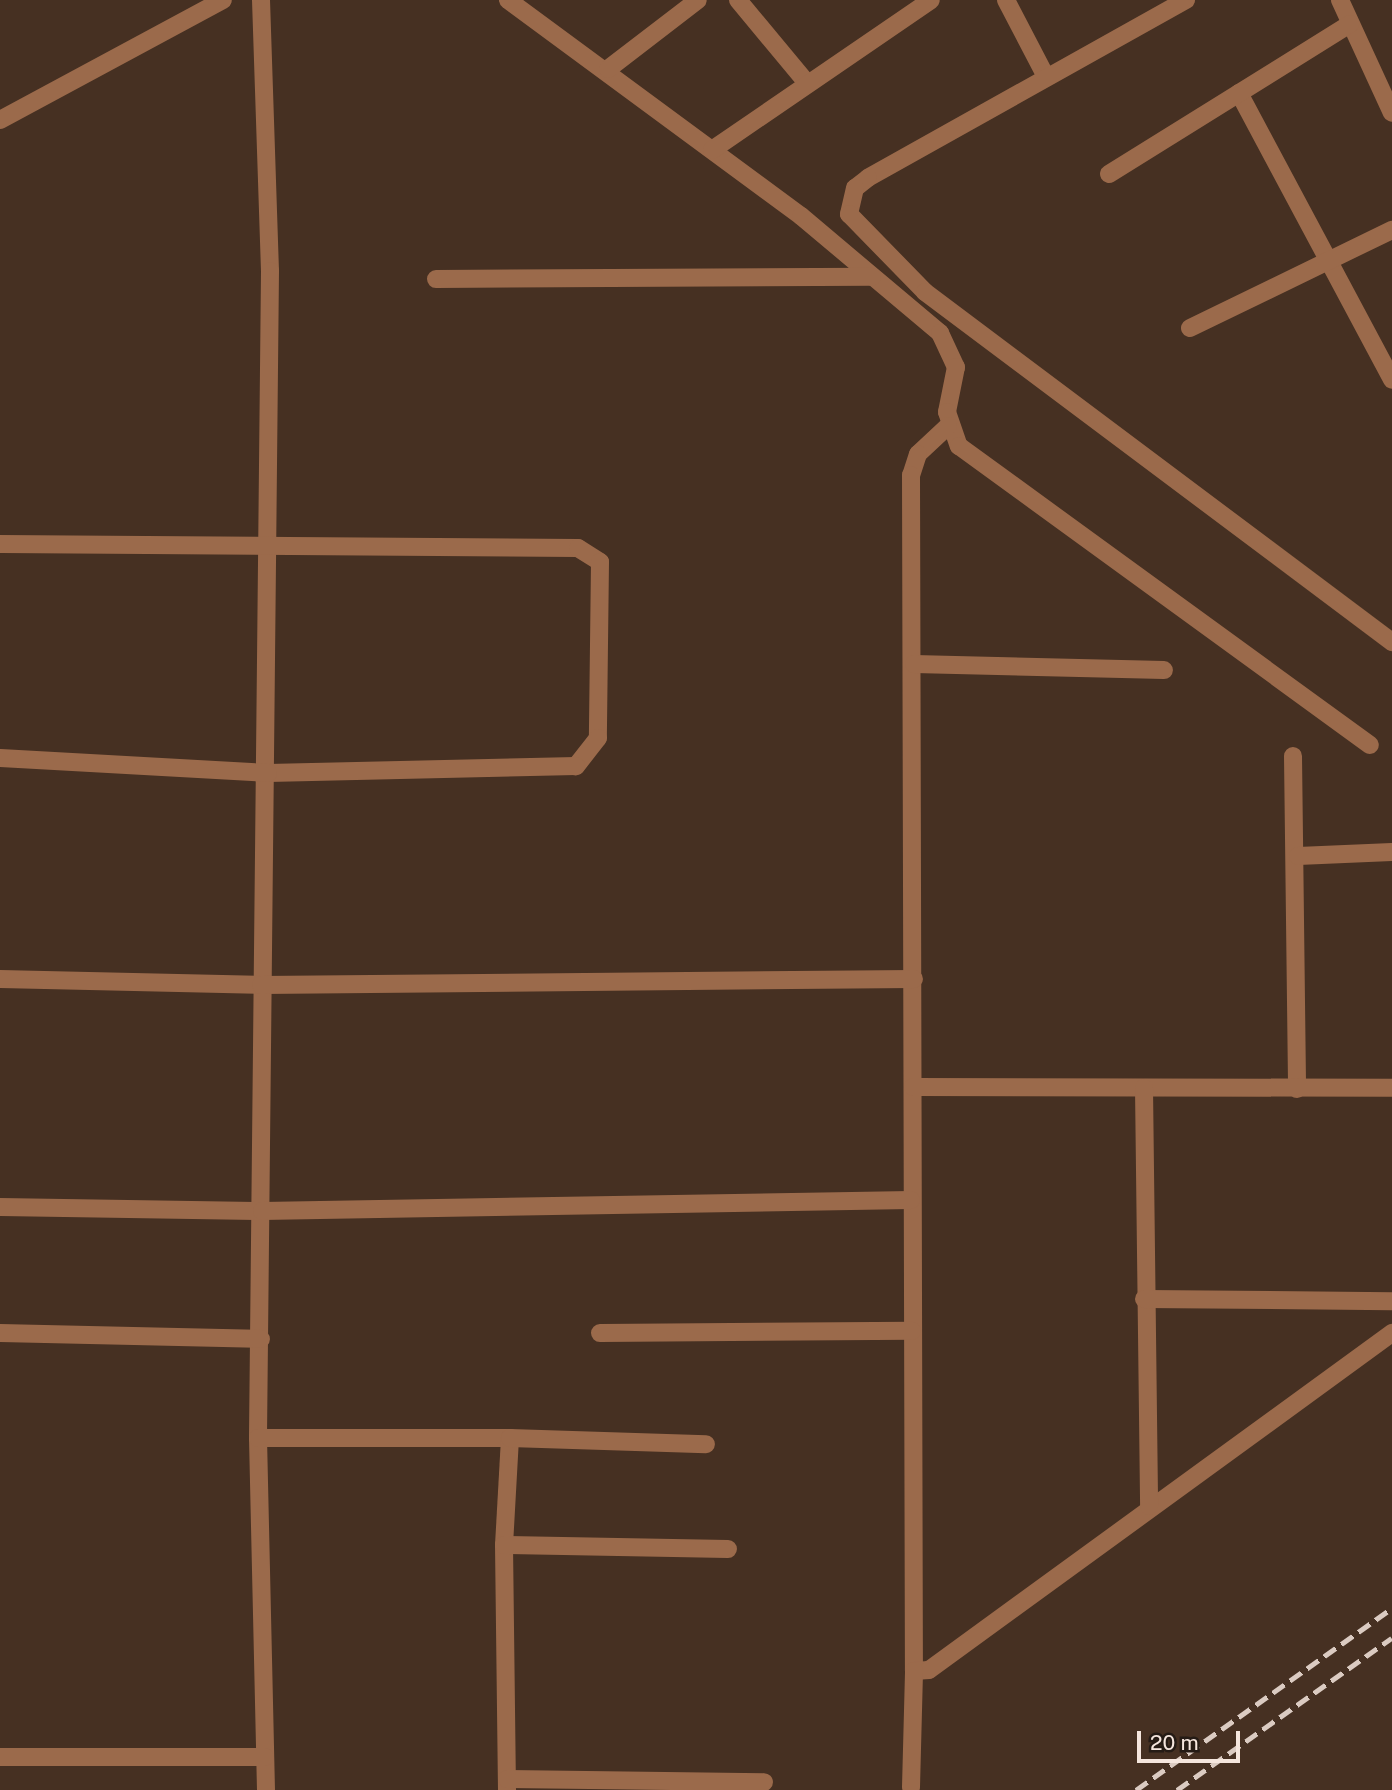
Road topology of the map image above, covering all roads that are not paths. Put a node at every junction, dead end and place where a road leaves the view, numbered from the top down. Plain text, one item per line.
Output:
1 (223, 0) edge
2 (261, 0) edge
3 (508, 0) edge
4 (698, 0) edge
5 (738, 0) edge
6 (932, 0) edge
7 (1006, 0) edge
8 (1186, 0) edge
9 (1340, 0) edge
10 (1350, 24) junction
11 (608, 69) junction
12 (1046, 77) junction
13 (806, 82) junction
14 (1239, 93) junction
15 (1392, 113) edge
16 (0, 120) edge
17 (712, 150) junction
18 (1109, 174) dead end
19 (1392, 230) edge
20 (1328, 257) junction
21 (873, 277) junction
22 (436, 279) dead end
23 (1190, 328) dead end
24 (1392, 380) edge
25 (948, 426) junction
26 (0, 544) edge
27 (269, 545) junction
28 (1392, 642) edge
29 (914, 664) junction
30 (1164, 670) dead end
31 (1370, 745) dead end
32 (1293, 756) dead end
33 (0, 758) edge
34 (268, 772) junction
35 (1392, 852) edge
36 (1298, 856) junction
37 (0, 979) edge
38 (914, 979) junction
39 (261, 985) junction
40 (913, 1087) junction
41 (1144, 1088) junction
42 (1392, 1088) edge
43 (1297, 1089) junction
44 (911, 1200) junction
45 (0, 1207) edge
46 (262, 1211) junction
47 (1144, 1300) junction
48 (1392, 1301) edge
49 (912, 1331) junction
50 (0, 1333) edge
51 (600, 1333) dead end
52 (1392, 1333) edge
53 (261, 1339) junction
54 (258, 1438) junction
55 (510, 1438) junction
56 (706, 1444) dead end
57 (1149, 1506) junction
58 (504, 1545) junction
59 (728, 1549) dead end
60 (914, 1671) junction
61 (0, 1757) edge
62 (265, 1757) junction
63 (764, 1782) dead end
64 (507, 1785) edge
65 (911, 1787) dead end
66 (266, 1790) edge

1 - 16 street
2 - 27 street
3 - 11 street
4 - 11 street
5 - 13 street
6 - 13 street
7 - 12 street
8 - 12 street
9 - 10 street
10 - 14 street
10 - 15 street
11 - 17 street
12 - 28 street
13 - 17 street
14 - 18 street
14 - 20 street
17 - 21 street
19 - 20 street
20 - 23 street
20 - 24 street
21 - 22 street
21 - 25 street
25 - 29 street
25 - 31 street
26 - 27 street
27 - 34 street
27 - 34 street
29 - 30 street
29 - 38 street
32 - 36 street
33 - 34 street
34 - 39 street
35 - 36 street
36 - 43 street
37 - 39 street
38 - 39 street
38 - 40 street
39 - 46 street
40 - 41 street
40 - 44 street
41 - 43 street
41 - 47 street
42 - 43 street
44 - 46 street
44 - 49 street
45 - 46 street
46 - 53 street
47 - 48 street
47 - 57 street
49 - 51 street
49 - 60 street
50 - 53 street
52 - 57 street
53 - 54 street
54 - 55 street
54 - 62 street
55 - 56 street
55 - 58 street
57 - 60 street
58 - 59 street
58 - 64 street
60 - 65 street
61 - 62 street
62 - 66 street
63 - 64 street

